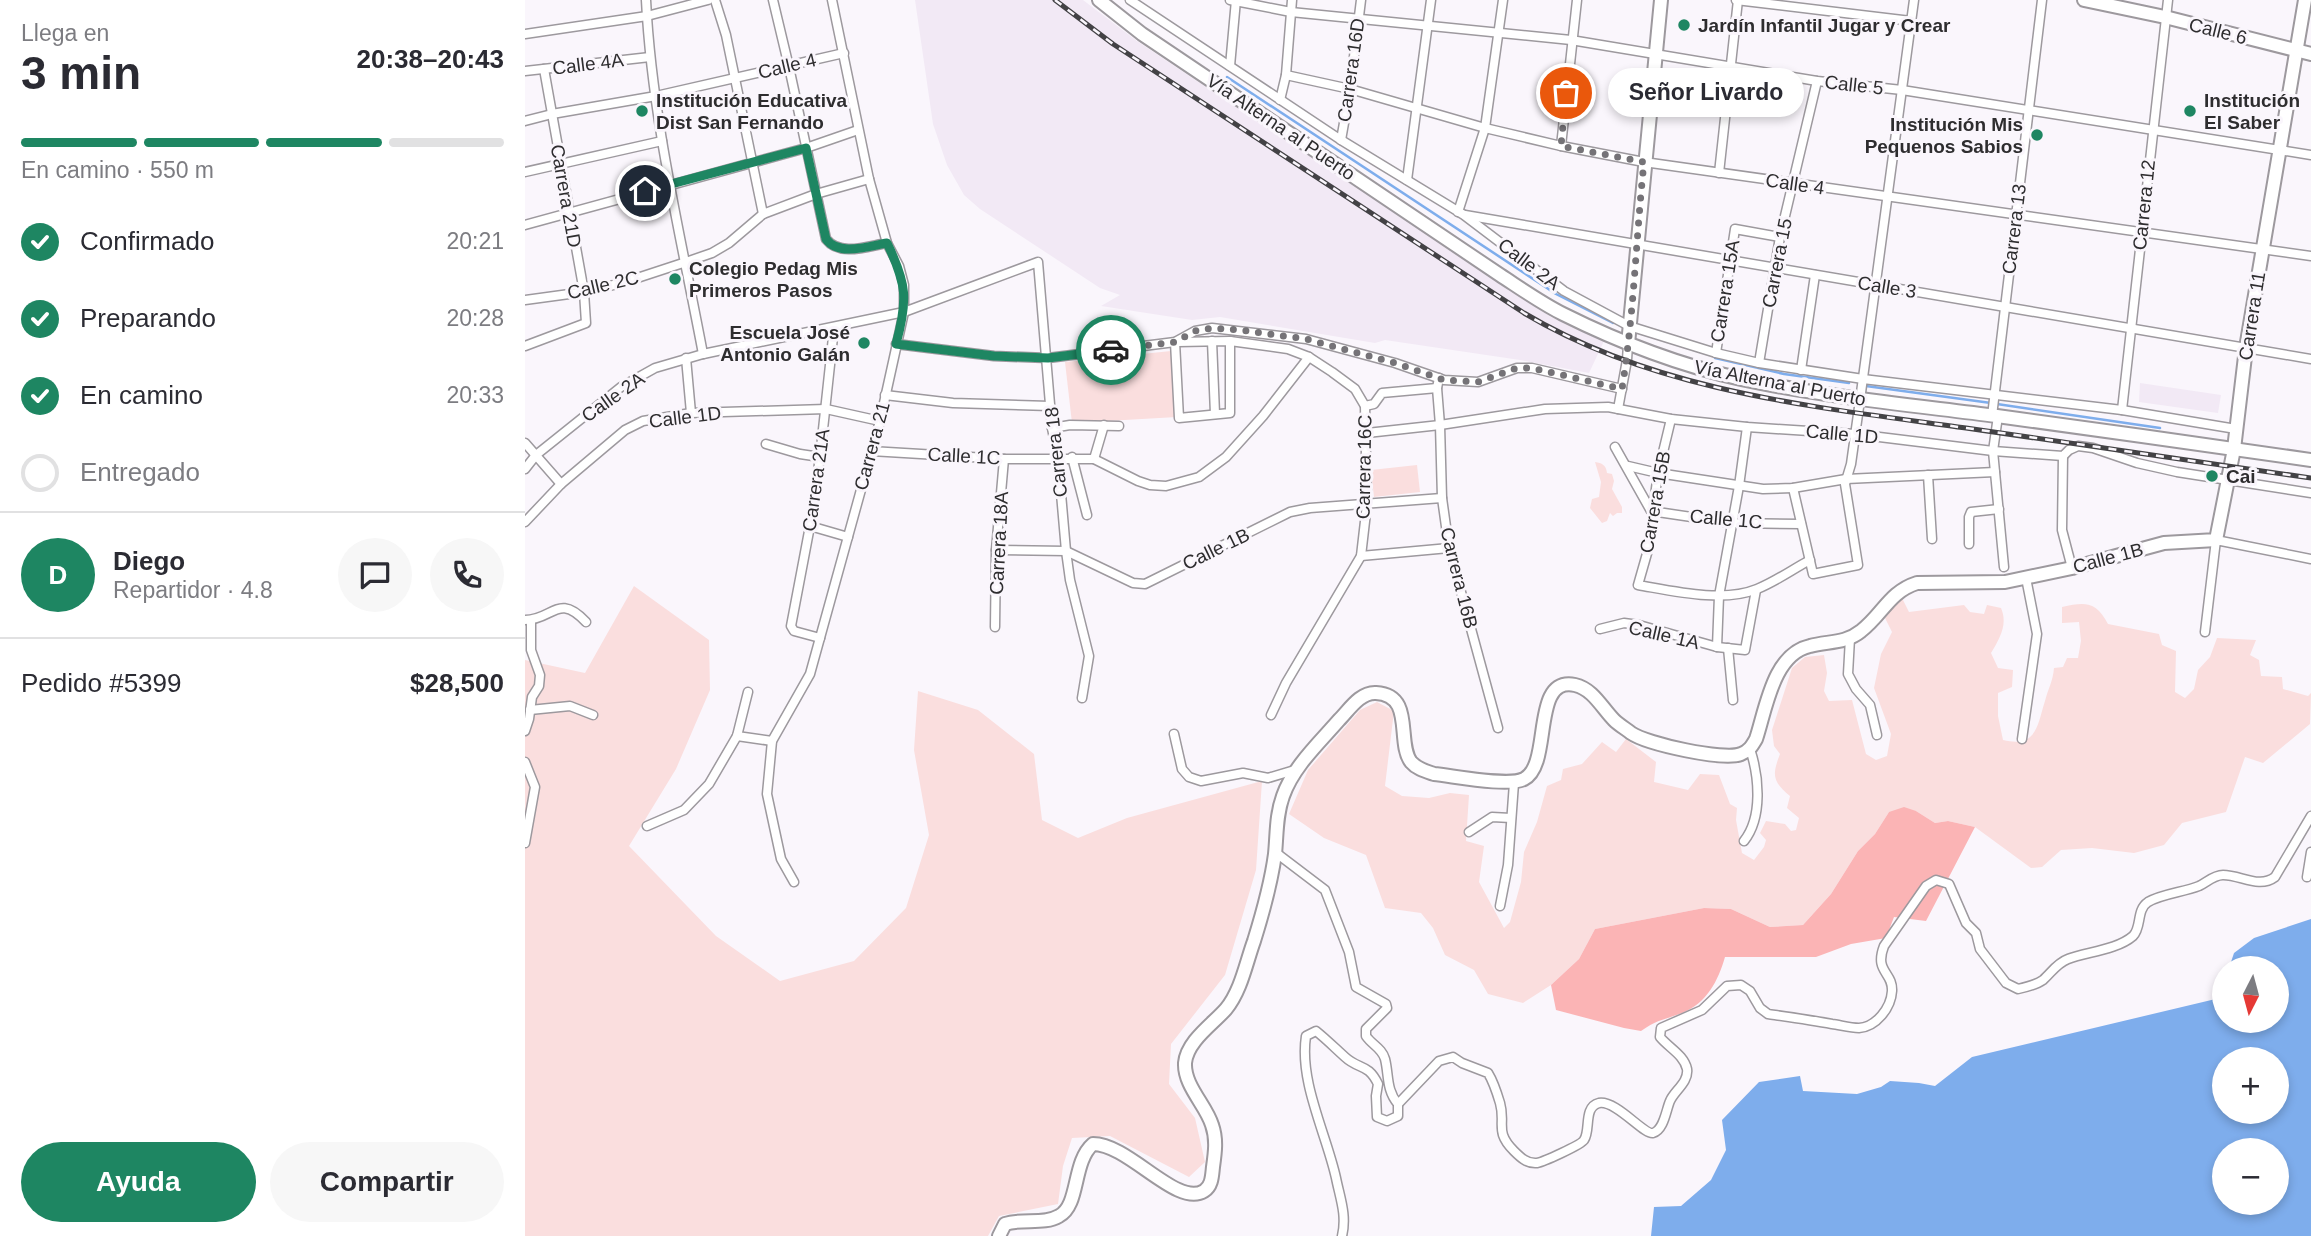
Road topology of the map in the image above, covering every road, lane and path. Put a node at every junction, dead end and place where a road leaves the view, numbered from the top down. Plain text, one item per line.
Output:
1 (646, 0) edge
2 (708, 0) edge
3 (715, 0) edge
4 (772, 0) edge
5 (832, 0) edge
6 (1099, 0) edge
7 (1130, 0) edge
8 (1292, 0) edge
9 (1361, 0) edge
10 (1431, 0) edge
11 (1503, 0) edge
12 (1577, 0) edge
13 (1661, 0) edge
14 (1738, 0) edge
15 (1913, 0) edge
16 (2042, 0) edge
17 (2084, 0) edge
18 (2168, 0) edge
19 (2305, 0) edge
20 (1234, 1) edge
21 (1291, 12) junction
22 (647, 16) junction
23 (2165, 17) junction
24 (1359, 18) junction
25 (1911, 21) junction
26 (1428, 25) junction
27 (1499, 32) junction
28 (525, 34) edge
29 (1571, 40) junction
30 (2296, 51) junction
31 (843, 52) junction
32 (1655, 54) junction
33 (2311, 54) edge
34 (650, 57) junction
35 (1230, 66) junction
36 (1731, 66) junction
37 (789, 67) junction
38 (544, 69) junction
39 (525, 71) edge
40 (1286, 75) junction
41 (734, 78) junction
42 (1817, 81) junction
43 (1350, 89) junction
44 (1902, 90) junction
45 (656, 96) junction
46 (1280, 100) junction
47 (1416, 108) junction
48 (2029, 110) junction
49 (552, 114) junction
50 (525, 121) edge
51 (1485, 128) junction
52 (2153, 130) junction
53 (858, 131) junction
54 (1341, 139) junction
55 (662, 141) junction
56 (1561, 146) junction
57 (806, 148) junction
58 (2279, 150) junction
59 (2311, 155) edge
60 (754, 161) junction
61 (1644, 162) junction
62 (560, 164) junction
63 (525, 172) edge
64 (1719, 173) junction
65 (869, 179) junction
66 (1406, 180) junction
67 (670, 184) junction
68 (1793, 184) junction
69 (816, 194) junction
70 (1888, 198) junction
71 (568, 212) junction
72 (1461, 213) junction
73 (763, 214) junction
74 (2016, 216) junction
75 (525, 225) edge
76 (2141, 233) junction
77 (1780, 237) junction
78 (887, 243) junction
79 (1636, 246) junction
80 (2263, 250) junction
81 (2311, 256) edge
82 (1730, 261) junction
83 (686, 262) junction
84 (1038, 262) joint
85 (1774, 269) junction
86 (1815, 275) junction
87 (1875, 286) junction
88 (584, 292) junction
89 (525, 300) edge
90 (2005, 306) junction
91 (904, 313) junction
92 (834, 328) junction
93 (2131, 328) junction
94 (1628, 333) junction
95 (1212, 341) junction
96 (1230, 341) junction
97 (1175, 342) junction
98 (896, 344) junction
99 (525, 346) edge
100 (2246, 348) junction
101 (1716, 353) junction
102 (703, 354) junction
103 (687, 358) junction
104 (1048, 358) junction
105 (1309, 358) junction
106 (2311, 359) edge
107 (1759, 363) junction
108 (1801, 370) junction
109 (1438, 383) junction
110 (1862, 388) junction
111 (1622, 389) junction
112 (885, 395) junction
113 (1365, 405) junction
114 (1050, 406) junction
115 (1995, 406) junction
116 (826, 409) junction
117 (1618, 409) junction
118 (2122, 410) junction
119 (691, 413) junction
120 (1215, 414) junction
121 (1671, 419) junction
122 (880, 421) junction
123 (1104, 425) junction
124 (1440, 425) junction
125 (1119, 426) dead end
126 (1747, 427) junction
127 (1052, 428) junction
128 (2236, 429) junction
129 (1367, 433) junction
130 (1855, 434) junction
131 (525, 443) edge
132 (766, 444) dead end
133 (1615, 447) dead end
134 (2234, 449) junction
135 (871, 451) junction
136 (1993, 451) junction
137 (536, 455) junction
138 (2063, 456) junction
139 (820, 457) junction
140 (1072, 457) junction
141 (1005, 459) junction
142 (1058, 459) junction
143 (1094, 459) junction
144 (2311, 460) edge
145 (1628, 466) junction
146 (525, 469) edge
147 (1995, 472) junction
148 (1658, 473) junction
149 (1928, 475) junction
150 (1846, 479) junction
151 (2228, 480) junction
152 (561, 484) junction
153 (1739, 486) junction
154 (1793, 488) junction
155 (2311, 493) edge
156 (1442, 498) junction
157 (1367, 504) junction
158 (1999, 509) junction
159 (1651, 511) junction
160 (1087, 515) dead end
161 (525, 522) edge
162 (1733, 523) junction
163 (1801, 524) junction
164 (810, 526) junction
165 (848, 537) junction
166 (1931, 539) dead end
167 (2215, 540) junction
168 (1969, 544) dead end
169 (1449, 548) junction
170 (996, 550) junction
171 (1066, 551) junction
172 (1361, 556) junction
173 (2311, 559) edge
174 (1809, 560) junction
175 (2004, 567) dead end
176 (2072, 568) junction
177 (2026, 578) junction
178 (1756, 590) junction
179 (1719, 596) junction
180 (528, 620) edge
181 (586, 622) dead end
182 (995, 627) dead end
183 (1600, 629) dead end
184 (2205, 632) dead end
185 (820, 638) junction
186 (1850, 638) junction
187 (1717, 647) junction
188 (1728, 648) junction
189 (748, 692) dead end
190 (1081, 698) dead end
191 (1734, 700) dead end
192 (530, 710) junction
193 (593, 715) dead end
194 (1271, 715) dead end
195 (1498, 729) dead end
196 (525, 731) edge
197 (1174, 734) dead end
198 (1877, 735) dead end
199 (737, 736) junction
200 (2022, 739) dead end
201 (772, 741) junction
202 (1750, 749) junction
203 (525, 762) edge
204 (1298, 769) junction
205 (1514, 783) junction
206 (2311, 816) edge
207 (1511, 818) junction
208 (647, 826) dead end
209 (1469, 832) dead end
210 (1744, 841) dead end
211 (525, 843) edge
212 (1275, 852) junction
213 (2311, 852) edge
214 (2307, 877) dead end
215 (794, 882) dead end
216 (1500, 906) dead end
217 (1398, 1104) junction
218 (999, 1236) edge
219 (1342, 1236) edge

1 - 22 street
2 - 22 street
3 - 41 street
4 - 37 street
5 - 31 street, Carrera 21
6 - 94 street, Vía Alterna al Puerto
7 - 35 street
8 - 21 street
9 - 24 street, Carrera 16D
10 - 26 street
11 - 27 street
12 - 29 street
13 - 32 street
14 - 25 street
14 - 36 street
15 - 25 street
16 - 48 street, Carrera 13
17 - 23 street, Calle 6
18 - 23 street, Carrera 12
19 - 30 street, Carrera 11
20 - 21 street, Calle 5
20 - 35 street
21 - 24 street, Calle 5
21 - 40 street
22 - 28 street
22 - 34 street
23 - 30 street, Calle 6
23 - 52 street, Carrera 12
24 - 26 street, Calle 5
24 - 43 street, Carrera 16D
25 - 44 street
26 - 27 street, Calle 5
26 - 47 street
27 - 29 street, Calle 5
27 - 51 street
29 - 32 street, Calle 5
29 - 56 street
30 - 33 street, Calle 6
30 - 58 street, Carrera 11
31 - 37 street, Calle 4
31 - 53 street, Carrera 21
32 - 36 street, Calle 5
32 - 61 street
34 - 38 street, Calle 4A
34 - 45 street
35 - 46 street, Calle 2A
36 - 42 street, Calle 5
36 - 64 street
37 - 41 street, Calle 4
37 - 57 street
38 - 39 street, Calle 4A
38 - 49 street, Carrera 21D
40 - 43 street, Calle 4
40 - 46 street
41 - 45 street, Calle 4
41 - 60 street
42 - 44 street, Calle 5
42 - 68 street, Carrera 15
43 - 47 street, Calle 4
43 - 54 street, Carrera 16D
44 - 48 street, Calle 5
44 - 70 street
45 - 49 street, Calle 4
45 - 55 street
46 - 54 street, Calle 2A
47 - 51 street, Calle 4
47 - 66 street
48 - 52 street, Calle 5
48 - 74 street, Carrera 13
49 - 50 street, Calle 4
49 - 62 street, Carrera 21D
51 - 56 street, Calle 4
51 - 72 street
52 - 58 street, Calle 5
52 - 76 street, Carrera 12
53 - 57 street
53 - 65 street, Carrera 21
54 - 66 street, Calle 2A
55 - 62 street
55 - 67 street
56 - 61 street, Calle 4
57 - 60 street
57 - 69 street
58 - 59 street, Calle 5
58 - 80 street, Carrera 11
60 - 67 street
60 - 73 street
61 - 64 street, Calle 4
61 - 79 street
62 - 63 street
62 - 71 street, Carrera 21D
64 - 68 street, Calle 4
65 - 69 street, Calle 2C
65 - 78 street, Carrera 21
66 - 72 street, Calle 2A
67 - 71 street
67 - 83 street
68 - 70 street, Calle 4
68 - 77 street, Carrera 15
69 - 73 street, Calle 2C
69 - 78 street
70 - 74 street, Calle 4
70 - 87 street
71 - 75 street
71 - 88 street, Carrera 21D
72 - 79 street, Calle 3
72 - 94 street, Calle 2A
73 - 83 street, Calle 2C
74 - 76 street, Calle 4
74 - 90 street, Carrera 13
76 - 80 street, Calle 4
76 - 93 street, Carrera 12
77 - 82 street, Carrera 15A
77 - 85 street, Carrera 15
78 - 91 street, Carrera 21
79 - 82 street, Calle 3
79 - 94 street
80 - 81 street, Calle 4
80 - 100 street, Carrera 11
82 - 85 street, Calle 3
82 - 101 street, Carrera 15A
83 - 88 street, Calle 2C
83 - 102 street
84 - 91 street, Calle 2A
84 - 104 street, Carrera 18
85 - 86 street, Calle 3
85 - 107 street, Carrera 15
86 - 87 street, Calle 3
86 - 108 street
87 - 90 street, Calle 3
87 - 110 street
88 - 89 street, Calle 2C
88 - 99 street, Carrera 21D
90 - 93 street, Calle 3
90 - 115 street, Carrera 13
91 - 92 street, Calle 2A
91 - 98 street, Carrera 21
92 - 102 street, Calle 2A
92 - 116 street, Carrera 21A
93 - 100 street, Calle 3
93 - 118 street, Carrera 12
94 - 101 street, Calle 2A
94 - 110 street, Vía Alterna al Puerto
94 - 111 street
95 - 96 street, Carrera 16C
95 - 97 street, Carrera 16C
95 - 120 street
96 - 105 street, Carrera 16C
96 - 120 street
97 - 104 street
97 - 109 street
97 - 120 street
98 - 104 street
98 - 112 street, Carrera 21
100 - 106 street, Calle 3
100 - 128 street, Carrera 11
101 - 107 street, Calle 2A
102 - 103 street, Calle 2A
103 - 119 street
103 - 137 street, Calle 2A
104 - 114 street, Carrera 18
105 - 113 street, Carrera 16C
105 - 143 street
107 - 108 street, Calle 2A
108 - 110 street, Calle 2A
109 - 111 street
109 - 113 street
109 - 124 street, Carrera 16B
110 - 115 street, Vía Alterna al Puerto
110 - 115 street, Calle 2A
110 - 130 street
111 - 117 street
112 - 114 street
112 - 122 street, Carrera 21
113 - 129 street, Carrera 16C
114 - 127 street, Carrera 18
115 - 118 street, Calle 2A
115 - 134 street, Vía Alterna al Puerto
115 - 136 street, Carrera 13
116 - 119 street, Calle 1D
116 - 122 street, Calle 1D
116 - 139 street, Carrera 21A
117 - 121 street, Calle 1D
117 - 124 street, Calle 1D
118 - 128 street, Calle 2A
119 - 152 street, Calle 1D
121 - 126 street, Calle 1D
121 - 148 street, Carrera 15B
122 - 135 street, Carrera 21
123 - 125 street
123 - 127 street
123 - 143 street
124 - 129 street, Calle 1D
124 - 156 street, Carrera 16B
126 - 130 street, Calle 1D
126 - 153 street
127 - 142 street, Carrera 18
128 - 134 street, Carrera 11
129 - 157 street, Carrera 16C
130 - 136 street, Calle 1D
130 - 150 street
131 - 137 street
132 - 139 street
133 - 145 street
134 - 144 street, Vía Alterna al Puerto
134 - 151 street, Carrera 11
135 - 141 street, Calle 1C
135 - 165 street, Carrera 21
136 - 138 street, Calle 1D
136 - 147 street, Carrera 13
137 - 146 street, Calle 2A
137 - 152 street
138 - 151 street, Calle 1D
138 - 176 street
139 - 164 street, Carrera 21A
140 - 142 street, Calle 1C
140 - 143 street, Calle 1C
140 - 160 street
141 - 142 street, Calle 1C
141 - 170 street, Carrera 18A
142 - 171 street, Carrera 18
145 - 148 street, Calle 1D
145 - 159 street
147 - 149 street, Calle 1D
147 - 158 street, Carrera 13
148 - 153 street, Calle 1D
148 - 159 street, Carrera 15B
149 - 150 street, Calle 1D
149 - 166 street
150 - 154 street, Calle 1D
150 - 174 street
151 - 155 street, Calle 1D
151 - 167 street, Carrera 11
152 - 161 street, Calle 1D
153 - 154 street, Calle 1D
153 - 162 street
154 - 163 street
156 - 157 street, Calle 1B
156 - 169 street, Carrera 16B
157 - 171 street, Calle 1B
157 - 172 street, Carrera 16C
158 - 168 street
158 - 175 street, Carrera 13
159 - 162 street, Calle 1C
159 - 179 street, Carrera 15B
162 - 163 street, Calle 1C
162 - 179 street
163 - 174 street
164 - 165 street
164 - 185 street, Carrera 21A
165 - 185 street, Carrera 21
167 - 173 street, Calle 1B
167 - 176 street, Calle 1B
167 - 184 street, Carrera 11
169 - 172 street
169 - 195 street, Carrera 16B
170 - 171 street, Calle 1B
170 - 182 street, Carrera 18A
171 - 190 street, Carrera 18
172 - 194 street, Carrera 16C
174 - 178 street
176 - 177 street, Calle 1B
177 - 186 street, Calle 1B
177 - 200 street
178 - 179 street
178 - 188 street, Calle 1A
179 - 187 street
180 - 181 street
180 - 192 street
183 - 187 street, Calle 1A
185 - 201 street, Carrera 21
186 - 198 street
186 - 202 street
187 - 188 street, Calle 1A
188 - 191 street
189 - 199 street
192 - 193 street
192 - 196 street
197 - 204 street
199 - 201 street
199 - 208 street
201 - 215 street, Carrera 21
202 - 205 street
202 - 210 street
203 - 211 street
204 - 205 street
204 - 212 street
205 - 207 street
206 - 217 street
207 - 209 street
207 - 216 street
212 - 217 street
212 - 218 street
213 - 214 street
217 - 219 street

